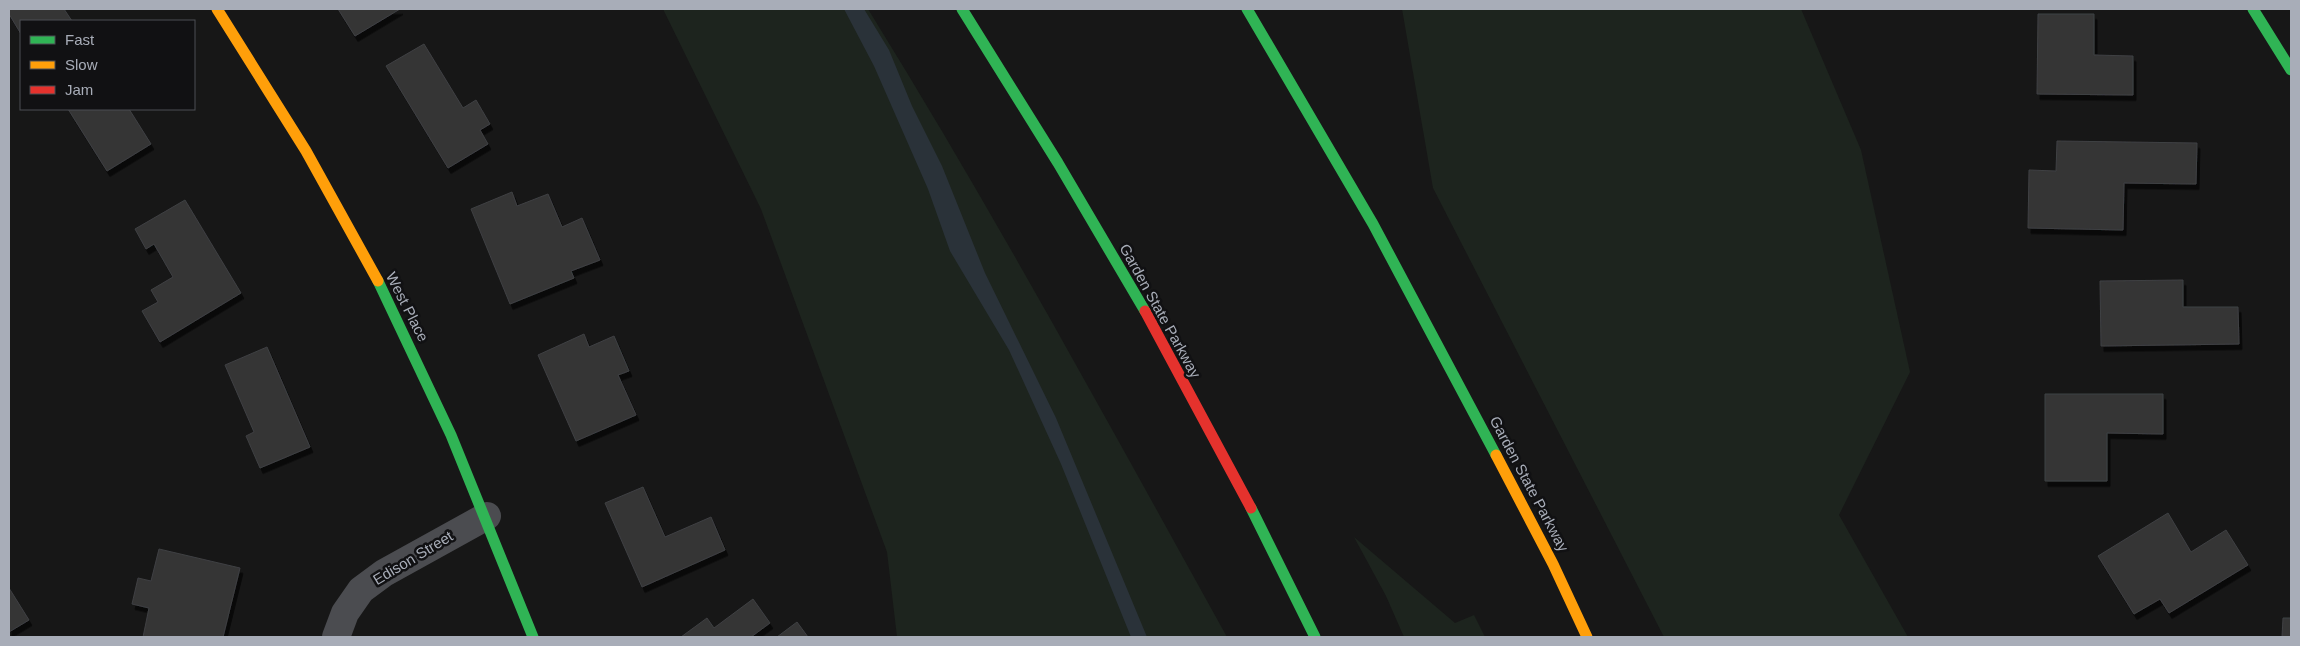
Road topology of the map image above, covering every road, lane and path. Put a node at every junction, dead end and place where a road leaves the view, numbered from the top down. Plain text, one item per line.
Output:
1 (217, 9) edge
2 (962, 9) edge
3 (1247, 9) edge
4 (2253, 9) edge
5 (2291, 70) edge
6 (487, 516) junction
7 (336, 637) edge
8 (533, 637) edge
9 (1315, 637) edge
10 (1587, 637) edge

1 - 6 main road, West Place
2 - 9 main road, Garden State Parkway
3 - 10 main road, Garden State Parkway
4 - 5 main road
6 - 7 street, Edison Street
6 - 8 main road, West Place

